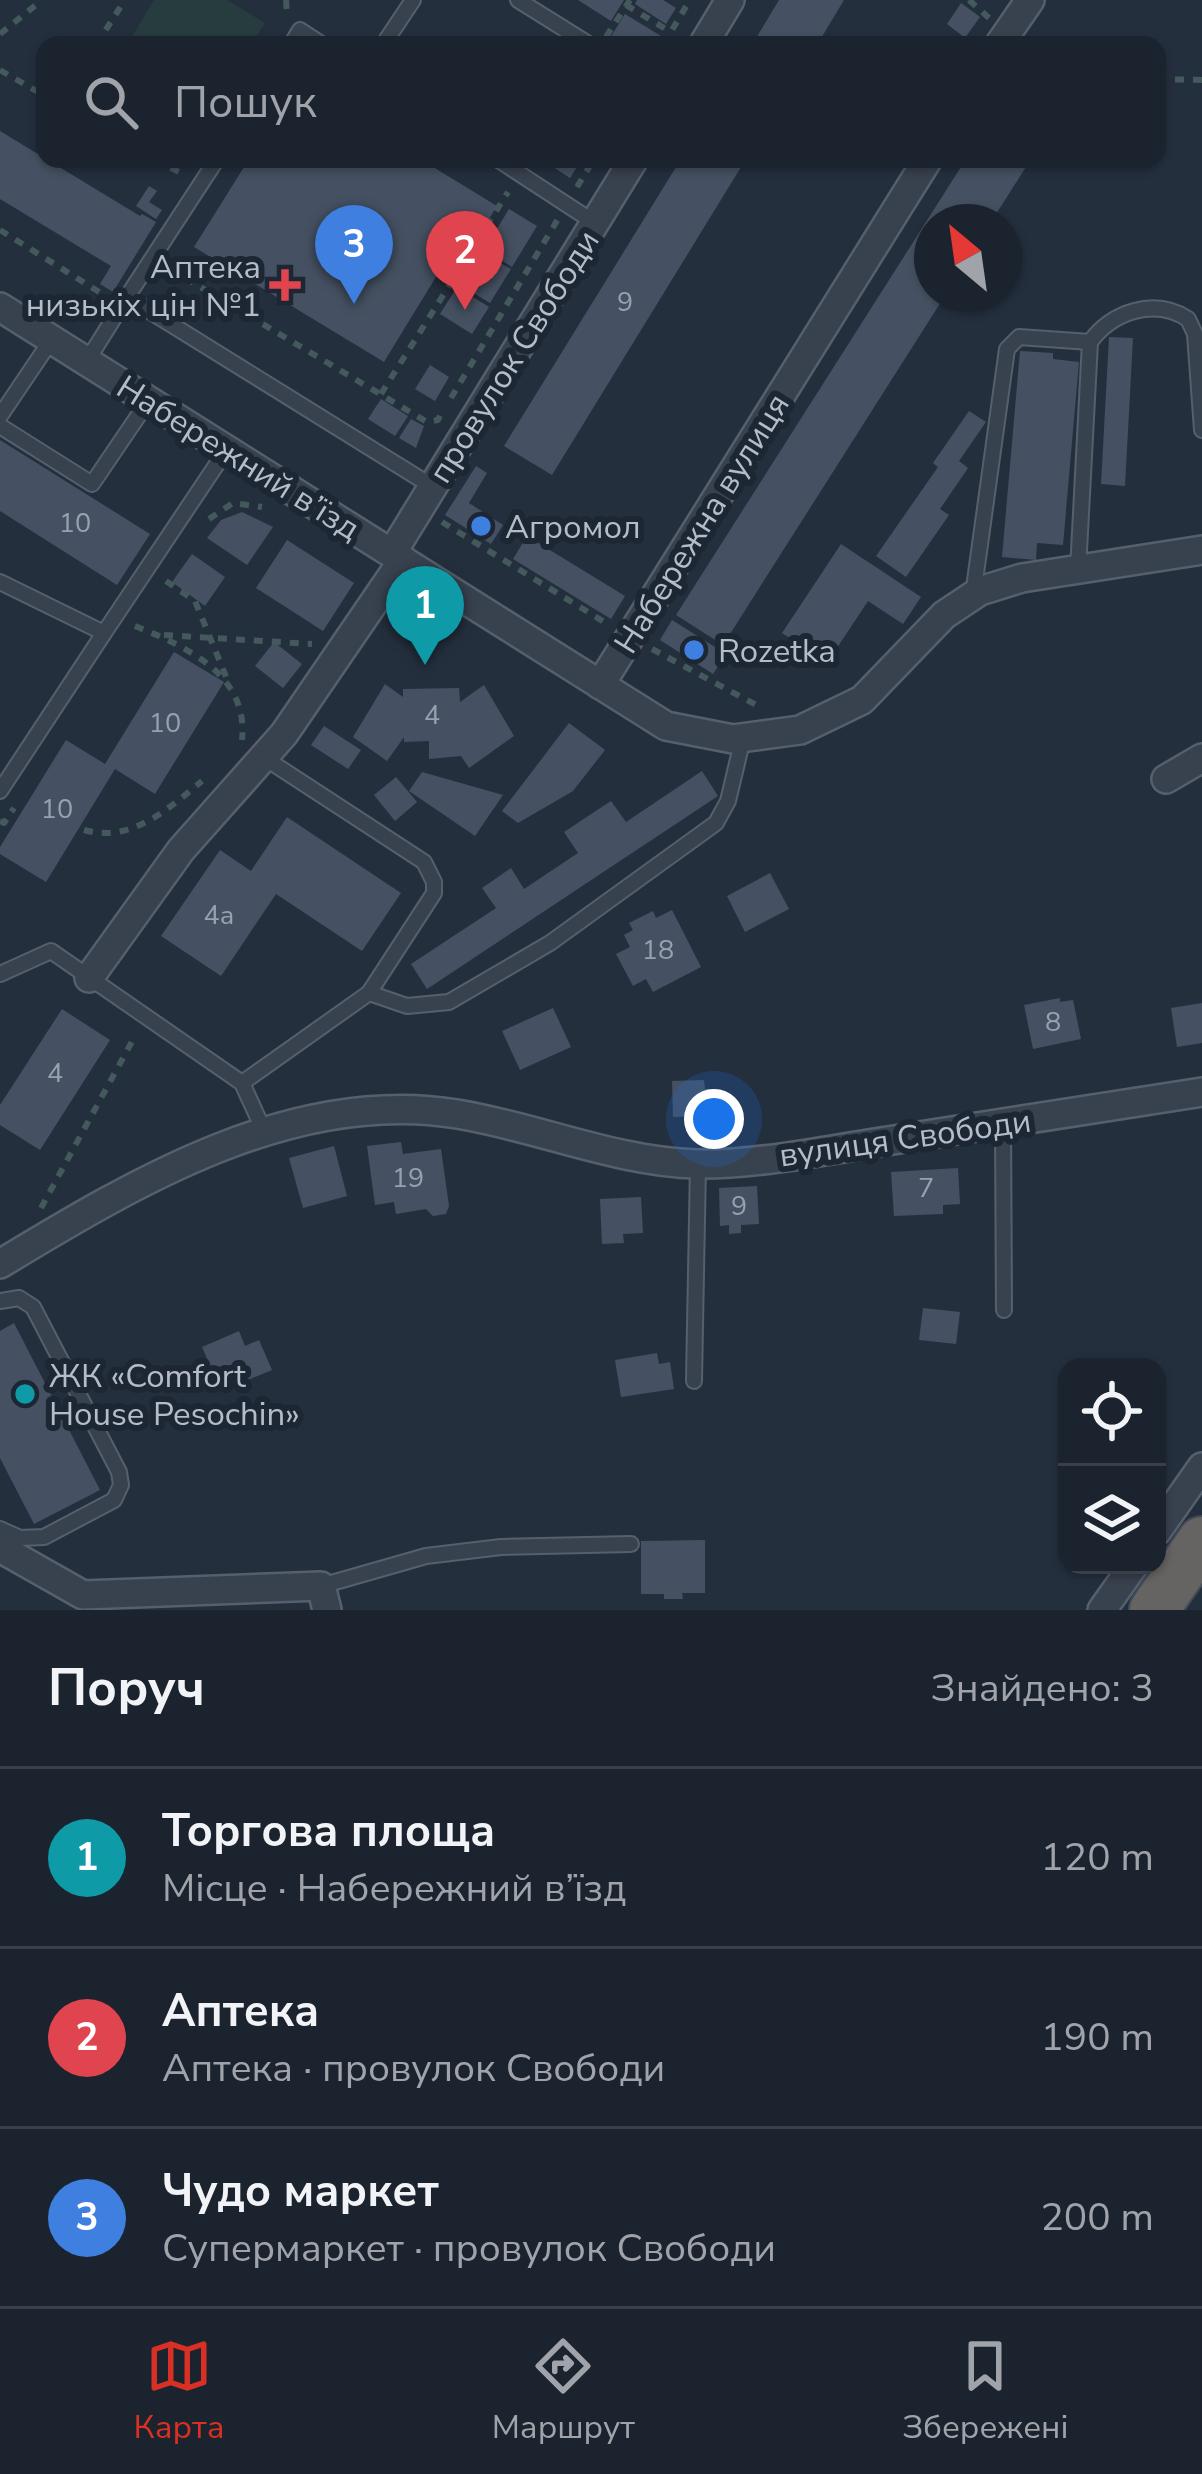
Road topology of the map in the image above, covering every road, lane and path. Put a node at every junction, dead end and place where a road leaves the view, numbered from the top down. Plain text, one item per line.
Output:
1 (42, 0) edge
2 (124, 0) edge
3 (413, 0) edge
4 (518, 0) edge
5 (690, 0) edge
6 (730, 0) edge
7 (1030, 0) edge
8 (628, 3) edge
9 (670, 32) junction
10 (0, 34) edge
11 (102, 36) edge
12 (389, 36) edge
13 (576, 36) edge
14 (607, 36) edge
15 (668, 36) edge
16 (708, 36) edge
17 (1005, 36) edge
18 (0, 70) edge
19 (1166, 80) edge
20 (1202, 80) edge
21 (36, 91) edge
22 (171, 168) edge
23 (211, 168) edge
24 (511, 168) edge
25 (588, 168) edge
26 (629, 168) edge
27 (922, 168) edge
28 (520, 174) junction
29 (189, 178) dead end
30 (566, 204) junction
31 (596, 223) junction
32 (179, 252) dead end
33 (127, 297) junction
34 (0, 307) edge
35 (52, 339) junction
36 (1090, 342) junction
37 (87, 362) junction
38 (380, 394) junction
39 (149, 400) junction
40 (0, 416) edge
41 (0, 426) edge
42 (1202, 430) edge
43 (227, 448) junction
44 (433, 487) junction
45 (268, 509) dead end
46 (205, 522) dead end
47 (1202, 550) edge
48 (398, 556) junction
49 (1078, 570) junction
50 (0, 582) edge
51 (973, 595) junction
52 (156, 596) dead end
53 (146, 611) dead end
54 (104, 633) junction
55 (158, 635) junction
56 (210, 637) junction
57 (310, 660) dead end
58 (600, 685) junction
59 (231, 688) junction
60 (743, 738) junction
61 (252, 744) junction
62 (233, 753) dead end
63 (1202, 758) edge
64 (212, 772) dead end
65 (1166, 779) dead end
66 (0, 791) edge
67 (17, 803) dead end
68 (0, 821) edge
69 (85, 830) dead end
70 (0, 974) edge
71 (89, 978) junction
72 (369, 994) junction
73 (146, 1017) junction
74 (242, 1083) junction
75 (1202, 1092) edge
76 (1003, 1123) junction
77 (264, 1132) junction
78 (698, 1164) junction
79 (8, 1260) edge
80 (0, 1300) edge
81 (1004, 1310) dead end
82 (694, 1381) dead end
83 (1202, 1467) edge
84 (1166, 1519) edge
85 (0, 1529) edge
86 (1202, 1541) edge
87 (631, 1544) dead end
88 (0, 1548) edge
89 (1128, 1574) edge
90 (324, 1598) edge
91 (1102, 1610) edge
92 (1154, 1610) edge

1 - 10 path
2 - 11 path
3 - 12 lane
4 - 13 lane
5 - 9 path
6 - 16 street
7 - 17 street
8 - 9 path
8 - 14 path
9 - 15 path
18 - 21 path
19 - 20 path
22 - 29 path
23 - 33 lane
24 - 28 lane
25 - 30 path
26 - 31 street, провулок Свободи
27 - 58 street, Набережна вулиця
28 - 30 lane
28 - 38 path
30 - 31 lane
30 - 38 path
31 - 44 street, провулок Свободи
32 - 38 path
33 - 37 lane
33 - 44 lane
34 - 35 street, Набережний в’їзд
35 - 37 street, Набережний в’їзд
35 - 40 lane
36 - 42 lane
36 - 49 lane
36 - 51 lane
37 - 39 street, Набережний в’їзд
39 - 41 lane
39 - 43 street, Набережний в’їзд
43 - 48 street, Набережний в’їзд
43 - 54 lane
44 - 48 street, провулок Свободи
45 - 46 path
47 - 49 street, Набережна вулиця
48 - 58 street, Набережний в’їзд
48 - 61 street, провулок Свободи
49 - 51 street, Набережна вулиця
50 - 54 lane
51 - 60 street, Набережна вулиця
52 - 56 path
53 - 55 path
54 - 66 lane
55 - 56 path
55 - 59 path
56 - 57 path
56 - 59 path
58 - 60 street, Набережна вулиця
59 - 61 path
60 - 72 lane
61 - 62 path
61 - 71 street, провулок Свободи
61 - 72 lane
63 - 65 street
64 - 69 path
67 - 68 path
70 - 71 lane
71 - 73 lane
72 - 74 lane
73 - 74 lane
73 - 79 path
74 - 77 lane
75 - 76 street, вулиця Свободи
76 - 78 street, вулиця Свободи
76 - 81 lane
77 - 78 street, вулиця Свободи
77 - 79 street, вулиця Свободи
78 - 82 lane
80 - 85 lane
83 - 84 street
86 - 92 highway
87 - 90 lane
88 - 90 street
89 - 91 street

